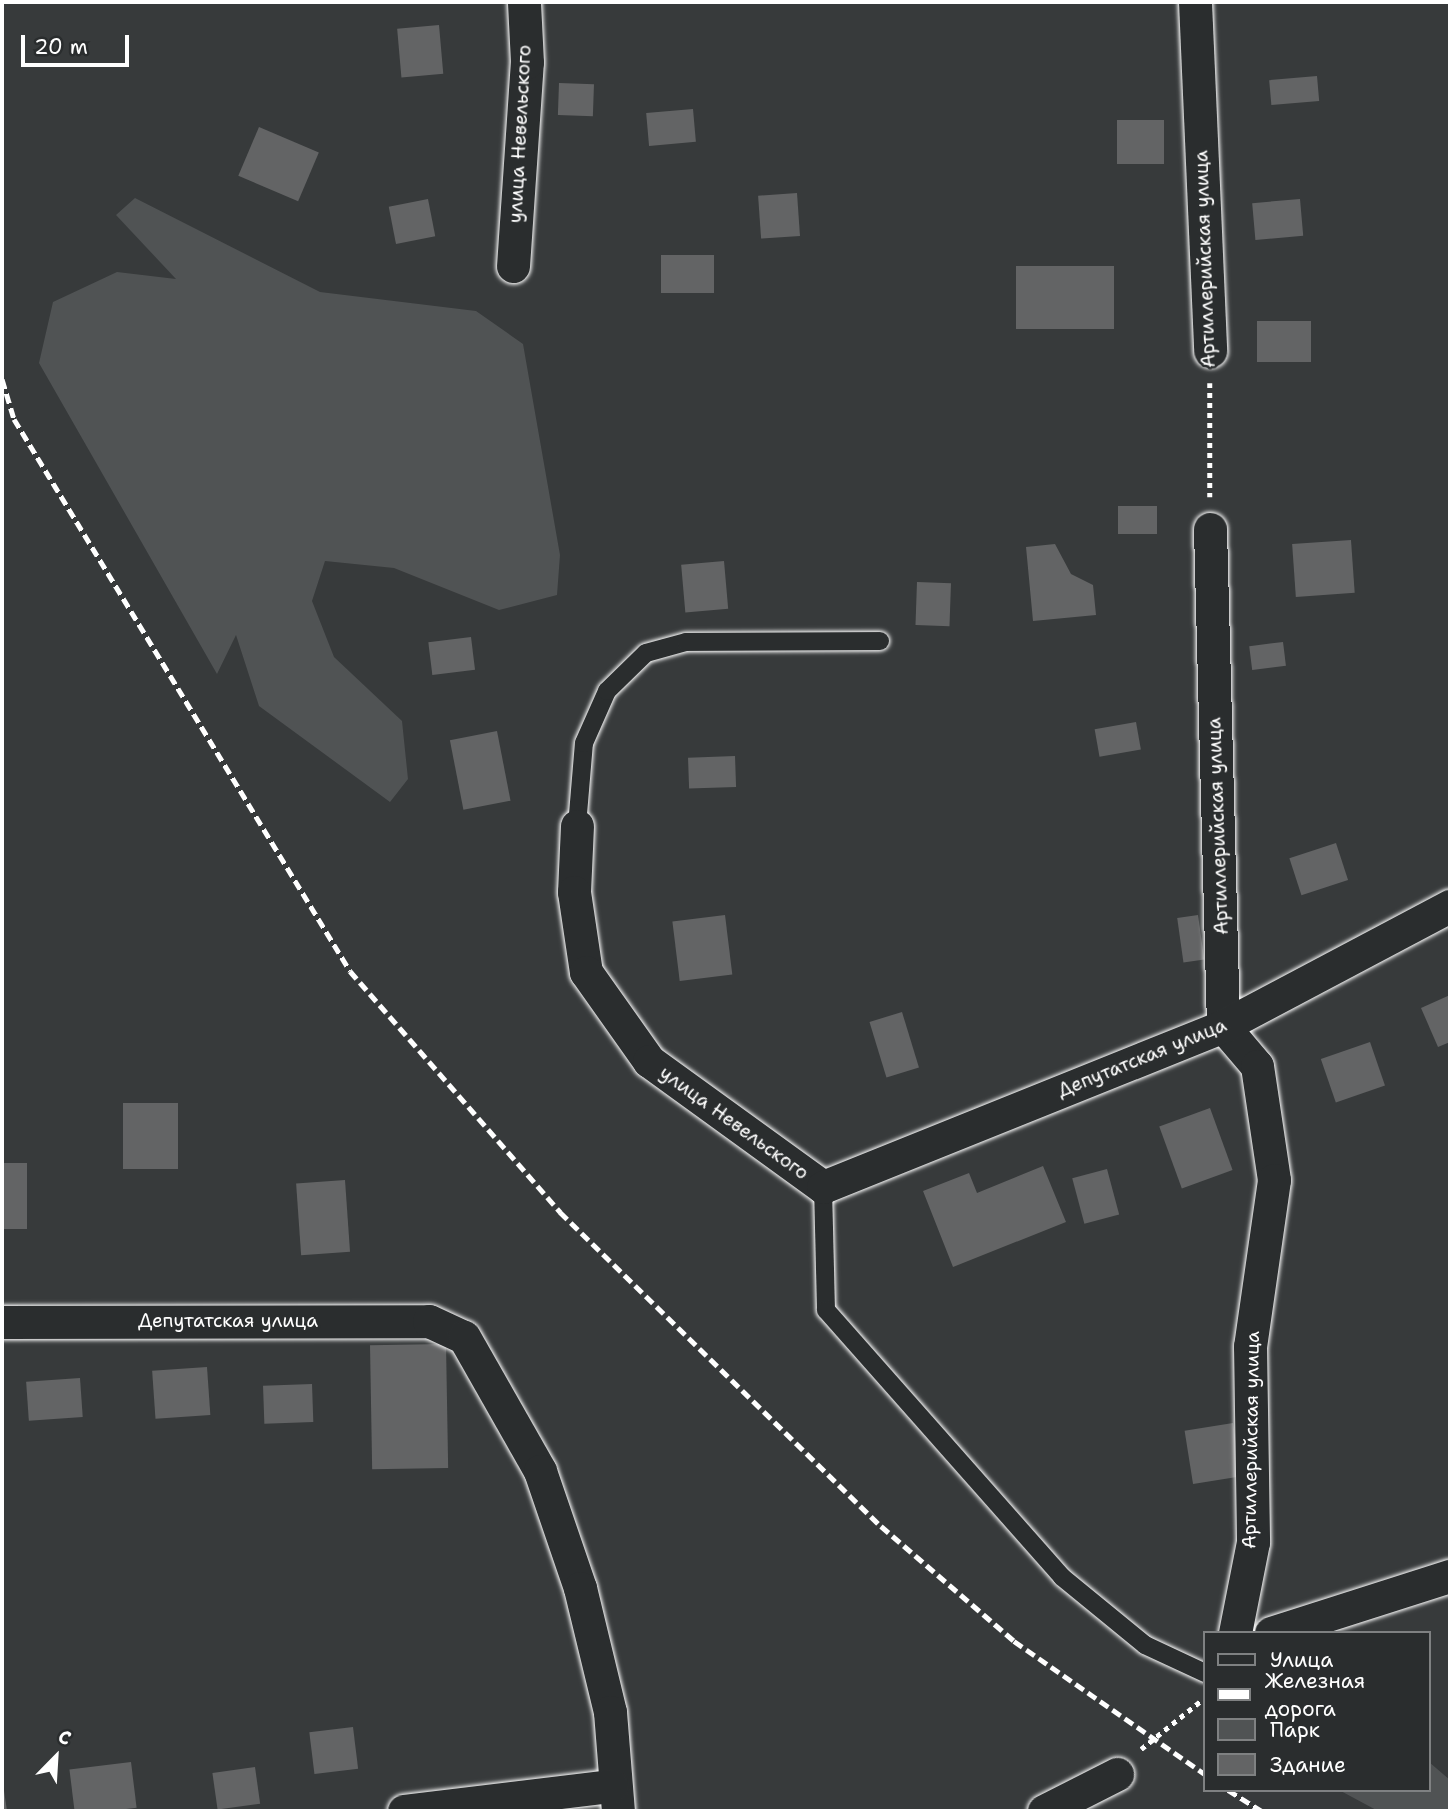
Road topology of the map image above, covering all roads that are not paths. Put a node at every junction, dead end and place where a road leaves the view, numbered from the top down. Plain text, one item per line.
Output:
1 (524, 2) edge
2 (1195, 2) edge
3 (513, 266) dead end
4 (1210, 351) road end
5 (1210, 529) road end
6 (880, 641) dead end
7 (577, 826) joint
8 (1450, 906) edge
9 (1223, 1026) junction
10 (823, 1187) junction
11 (2, 1322) edge
12 (1450, 1576) edge
13 (1235, 1631) edge
14 (1277, 1631) edge
15 (1204, 1673) edge
16 (1117, 1774) road end
17 (615, 1798) edge
18 (404, 1811) edge
19 (1044, 1811) edge

1 - 3 street, улица Невельского
2 - 4 street, Артиллерийская улица
5 - 9 street, Артиллерийская улица
6 - 7 lane
7 - 10 street, улица Невельского
8 - 9 street, Депутатская улица
9 - 10 street, Депутатская улица
9 - 13 street, Артиллерийская улица
10 - 15 lane
11 - 17 street, Депутатская улица
12 - 14 street
16 - 19 street
17 - 18 street

